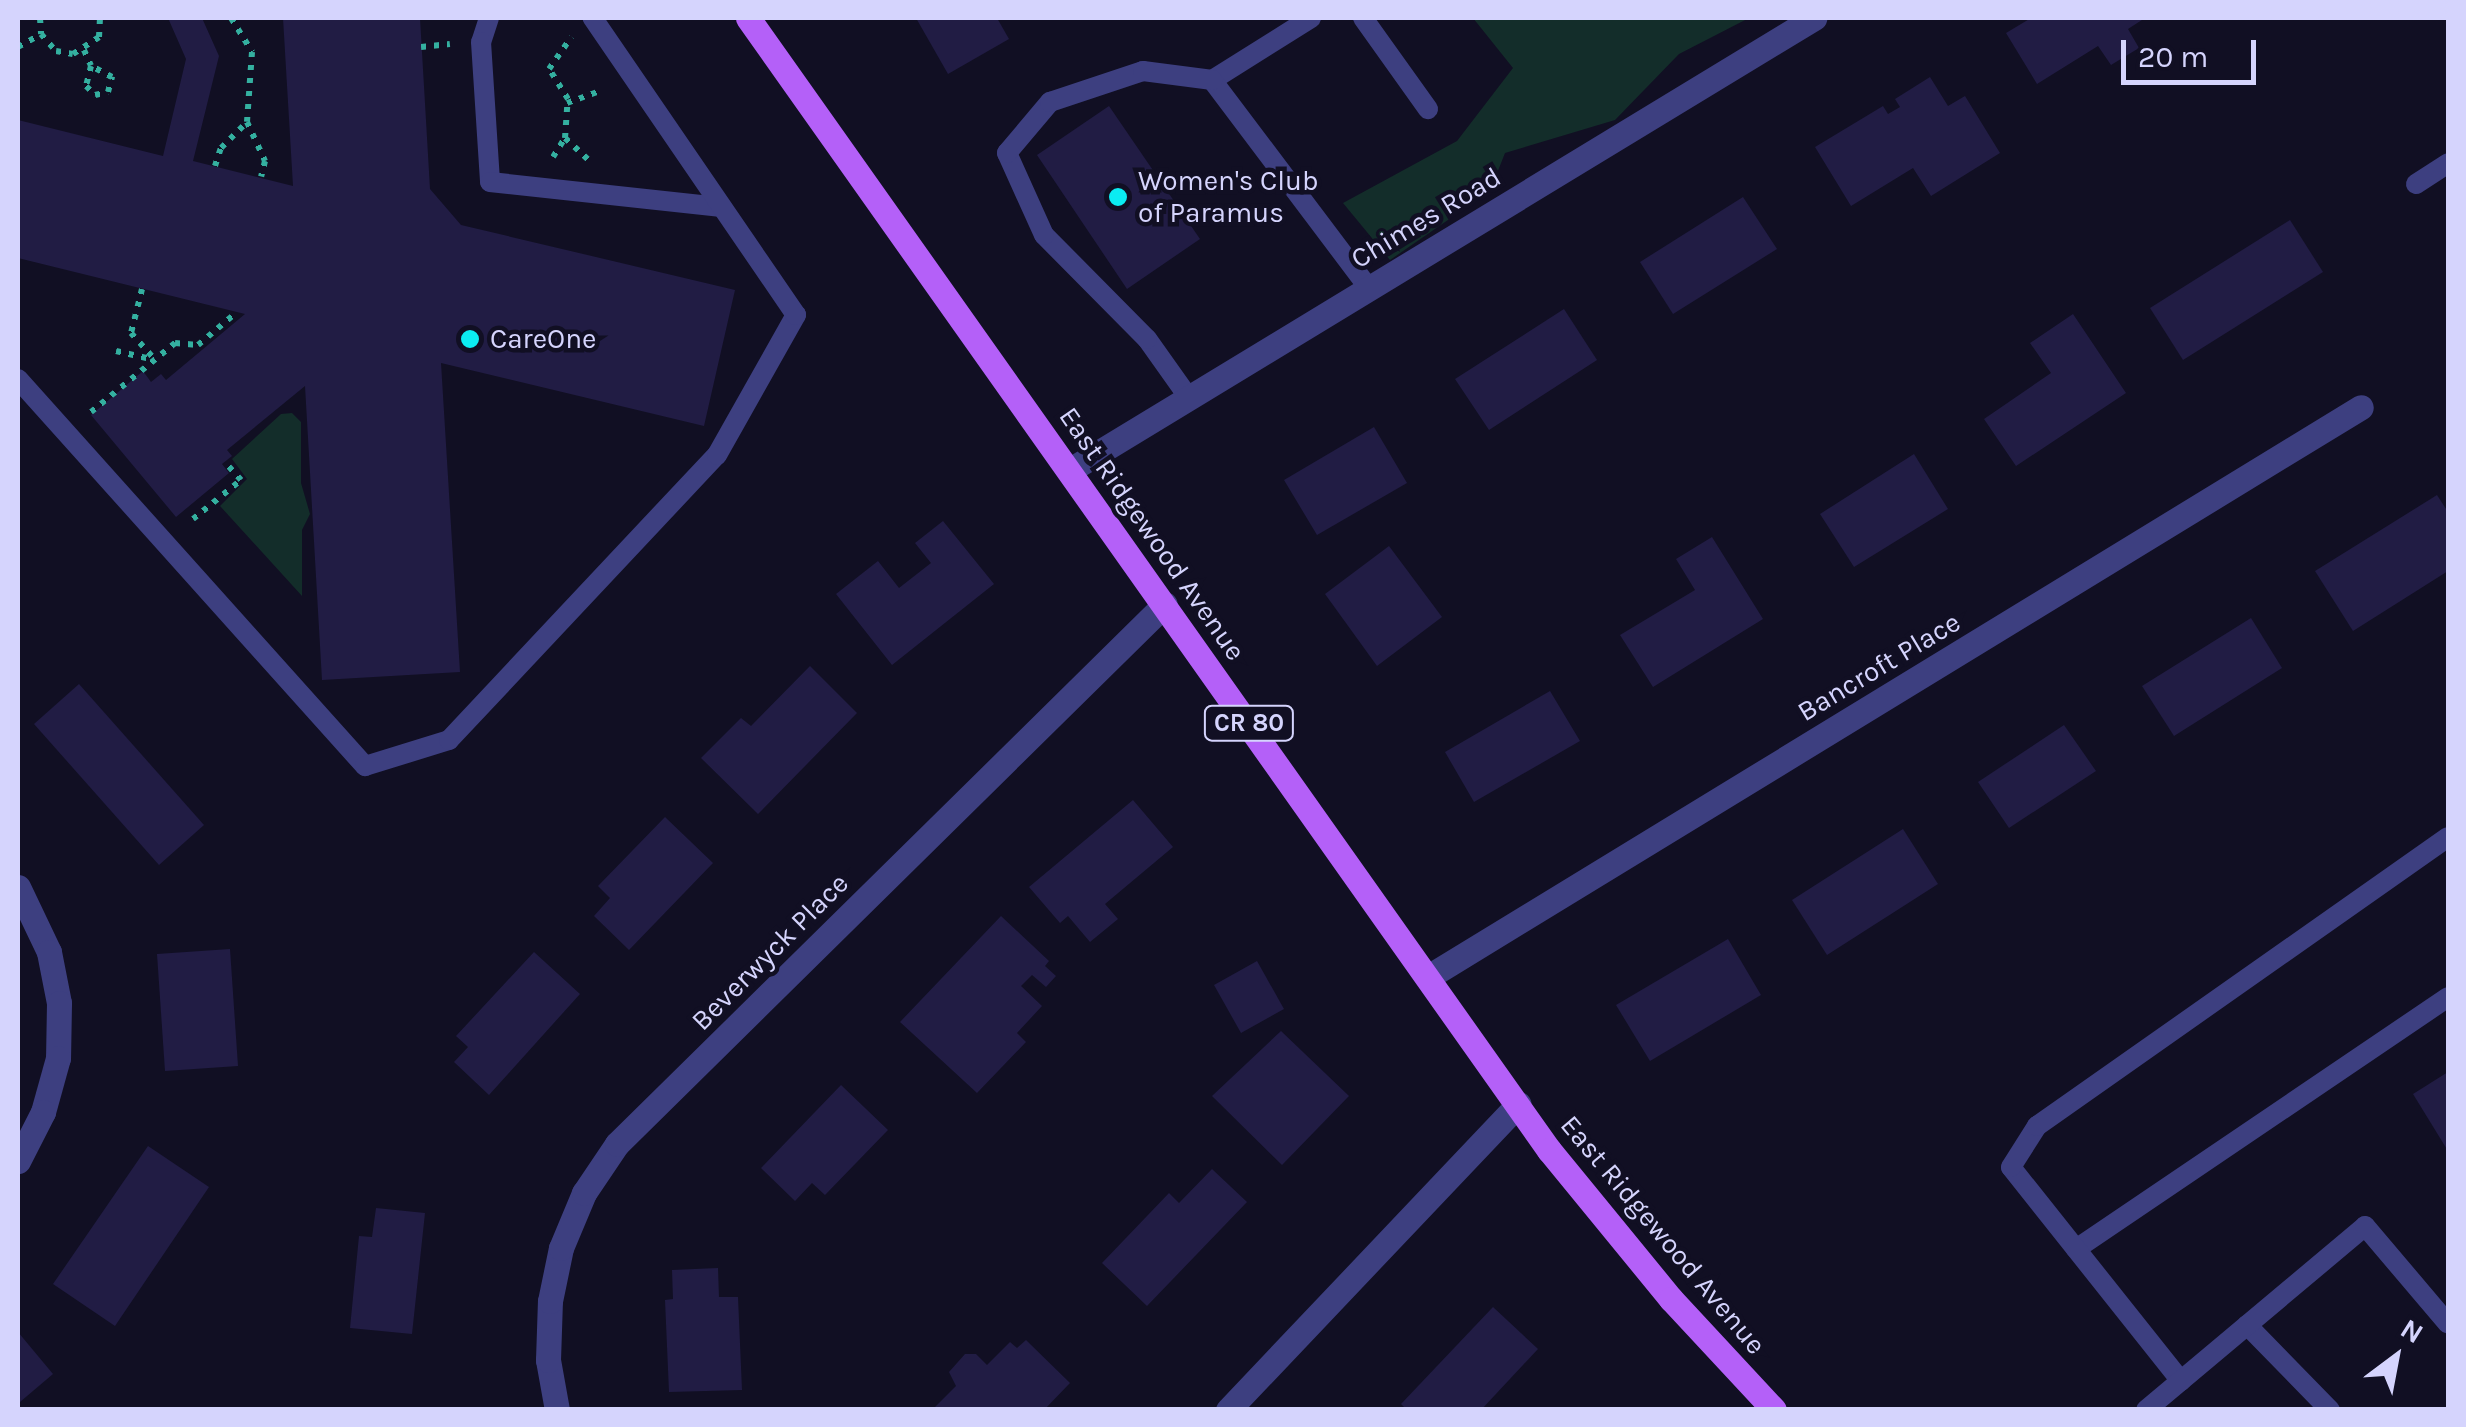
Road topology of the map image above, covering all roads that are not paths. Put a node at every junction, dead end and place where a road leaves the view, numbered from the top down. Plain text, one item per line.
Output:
1 (489, 18) edge
2 (593, 18) edge
3 (748, 18) edge
4 (1311, 18) edge
5 (1363, 18) edge
6 (1814, 18) edge
7 (1212, 80) junction
8 (1428, 109) dead end
9 (2448, 162) edge
10 (2416, 184) dead end
11 (722, 207) junction
12 (1369, 288) junction
13 (18, 379) edge
14 (1189, 398) junction
15 (2361, 407) dead end
16 (1070, 470) junction
17 (1165, 604) junction
18 (2448, 837) edge
19 (18, 887) edge
20 (1428, 977) junction
21 (2448, 997) edge
22 (1518, 1104) junction
23 (18, 1161) edge
24 (2076, 1249) junction
25 (2448, 1324) edge
26 (2247, 1325) junction
27 (2180, 1381) junction
28 (557, 1410) edge
29 (1228, 1410) edge
30 (1774, 1410) edge
31 (2146, 1410) edge
32 (2330, 1410) edge

1 - 11 lane
2 - 11 lane
3 - 16 main road, East Ridgewood Avenue / CR 80
4 - 7 lane
5 - 8 lane
6 - 12 street, Chimes Road
7 - 12 lane
7 - 14 lane
9 - 10 lane
11 - 13 lane
12 - 14 street, Chimes Road
14 - 16 street, Chimes Road
15 - 20 street, Bancroft Place
16 - 17 main road, East Ridgewood Avenue / CR 80
17 - 20 main road, East Ridgewood Avenue / CR 80
17 - 28 street, Beverwyck Place
18 - 24 lane
19 - 23 street
20 - 22 main road, East Ridgewood Avenue / CR 80
21 - 24 lane
22 - 29 street
22 - 30 main road, East Ridgewood Avenue / CR 80
24 - 27 lane
25 - 26 lane
26 - 27 lane
26 - 32 lane
27 - 31 lane

